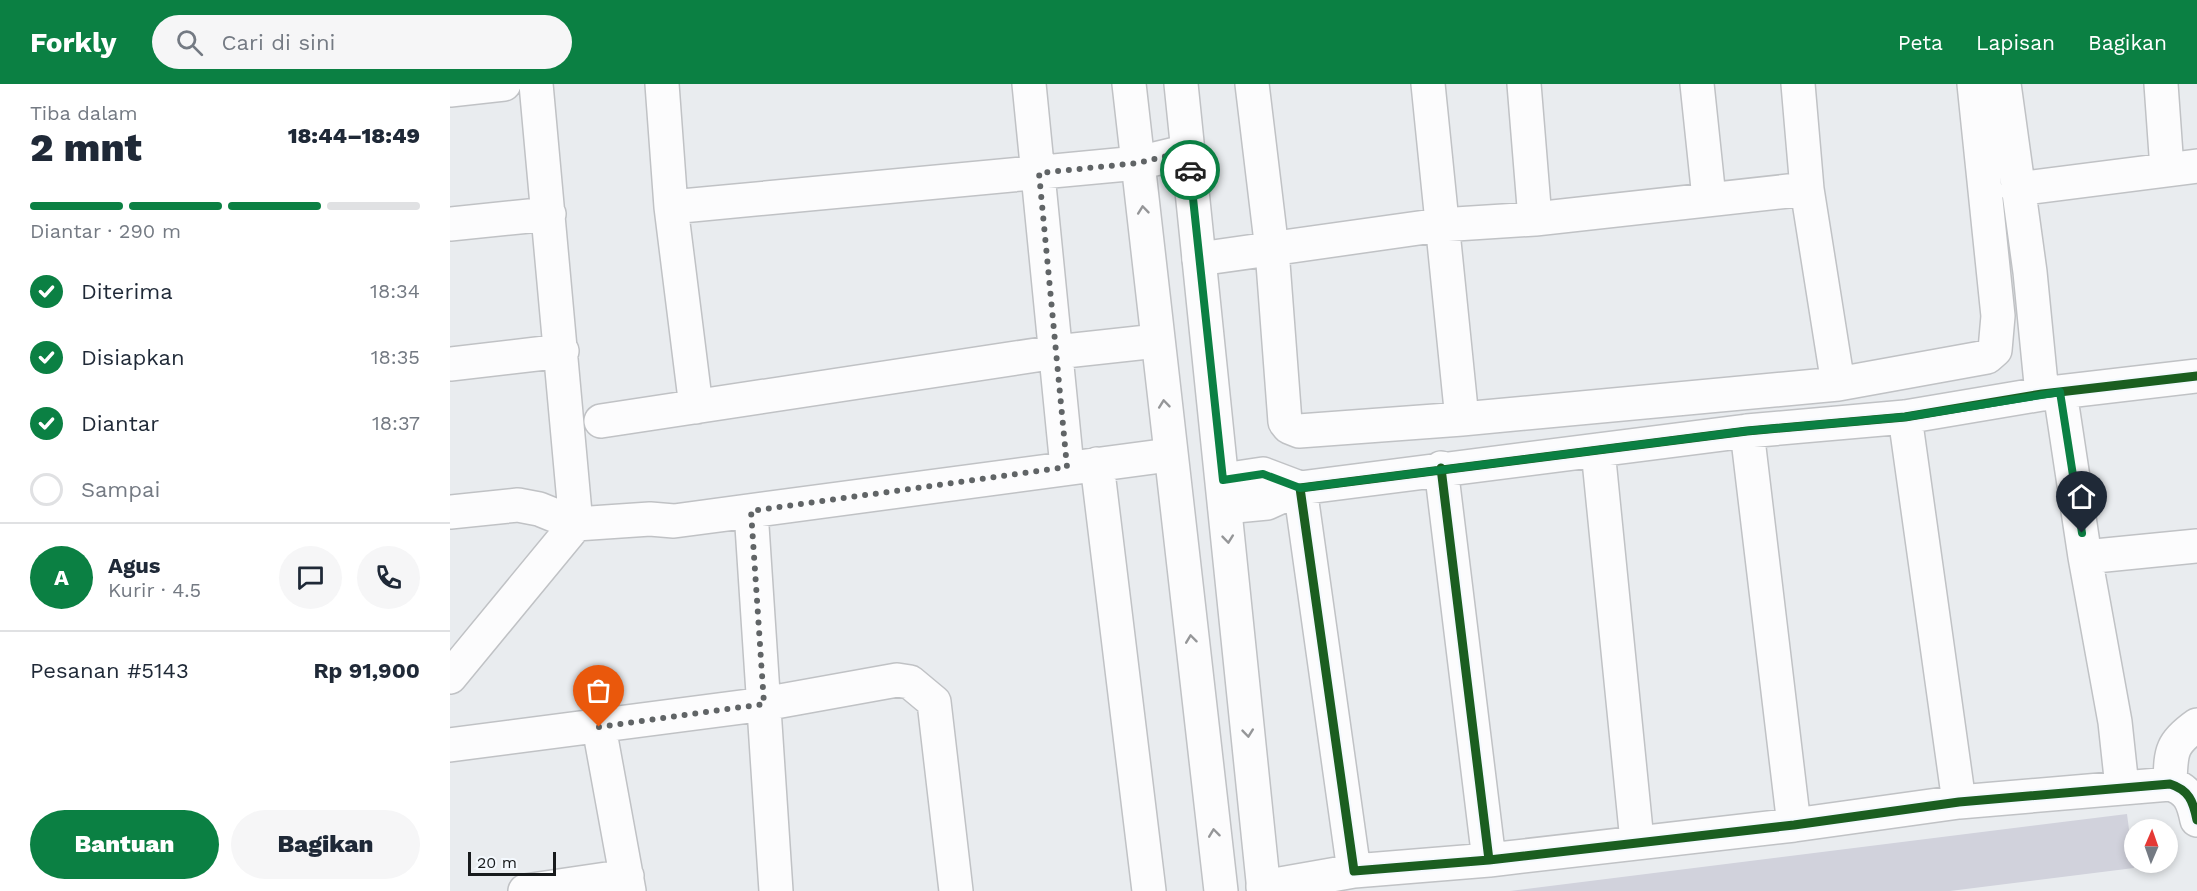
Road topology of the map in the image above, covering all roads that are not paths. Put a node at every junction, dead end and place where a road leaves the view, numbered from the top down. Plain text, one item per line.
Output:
1 (504, 84) edge
2 (536, 84) edge
3 (662, 84) edge
4 (1029, 84) edge
5 (1129, 84) edge
6 (1181, 84) edge
7 (1252, 84) edge
8 (1428, 84) edge
9 (1524, 84) edge
10 (1697, 84) edge
11 (1798, 84) edge
12 (1974, 84) edge
13 (2004, 84) edge
14 (2161, 84) edge
15 (450, 90) edge
16 (1188, 151) junction
17 (1138, 163) junction
18 (2182, 168) edge
19 (1039, 173) junction
20 (1807, 189) junction
21 (2017, 189) junction
22 (1709, 198) junction
23 (671, 207) junction
24 (549, 214) junction
25 (1535, 219) junction
26 (450, 224) edge
27 (1440, 225) junction
28 (1272, 250) junction
29 (1199, 259) junction
30 (1157, 341) junction
31 (562, 351) junction
32 (1056, 352) junction
33 (450, 364) edge
34 (2197, 376) edge
35 (1838, 384) junction
36 (2051, 393) junction
37 (696, 407) junction
38 (1905, 417) junction
39 (1462, 419) junction
40 (601, 421) dead end
41 (1747, 431) junction
42 (1598, 450) junction
43 (1169, 455) junction
44 (1082, 466) junction
45 (1441, 468) junction
46 (1300, 488) junction
47 (1224, 493) junction
48 (751, 511) junction
49 (450, 512) edge
50 (576, 524) junction
51 (2197, 546) edge
52 (2085, 557) junction
53 (450, 677) edge
54 (764, 704) junction
55 (2197, 725) edge
56 (599, 727) junction
57 (450, 745) edge
58 (2170, 784) junction
59 (2122, 788) junction
60 (1959, 802) junction
61 (2197, 820) edge
62 (1794, 825) junction
63 (1637, 841) junction
64 (1489, 860) junction
65 (1354, 872) junction
66 (628, 884) edge
67 (1263, 889) edge
68 (525, 891) edge
69 (776, 891) edge
70 (956, 891) edge
71 (1149, 891) edge
72 (1221, 891) edge

1 - 15 street
2 - 24 street
3 - 23 street
4 - 19 street
5 - 17 street
6 - 16 street
7 - 28 street
8 - 27 street
9 - 25 street
10 - 22 street
11 - 20 street
12 - 35 street
13 - 21 street
14 - 18 street
16 - 17 street
16 - 29 street
17 - 19 street
30 -> 17 street
18 - 21 street
19 - 23 street
19 - 32 street
20 - 22 street
20 - 35 street
21 - 36 street
22 - 25 street
23 - 37 street
24 - 26 street
24 - 31 street
25 - 27 street
27 - 28 street
27 - 39 street
28 - 29 street
28 - 39 street
29 - 47 street
30 - 32 street
43 -> 30 street
31 - 33 street
31 - 50 street
32 - 37 street
32 - 44 street
34 - 36 street
35 - 39 street
36 - 38 street
36 - 52 street
37 - 40 street
38 - 41 street
38 - 60 street
41 - 42 street
41 - 62 street
42 - 45 street
42 - 63 street
43 - 44 street
72 -> 43 street
44 - 48 street
44 - 71 street
45 - 46 street
45 - 64 street
46 - 47 street
46 - 65 street
47 -> 67 street
48 - 50 street
48 - 54 street
49 - 50 street
50 - 53 street
51 - 52 street
52 - 59 street
54 - 56 street
54 - 69 street
54 - 70 street
55 - 58 street
56 - 57 street
56 - 66 street
58 - 59 street
58 - 61 street
59 - 60 street
60 - 62 street
62 - 63 street
63 - 64 street
64 - 65 street
65 - 67 street
66 - 68 street

